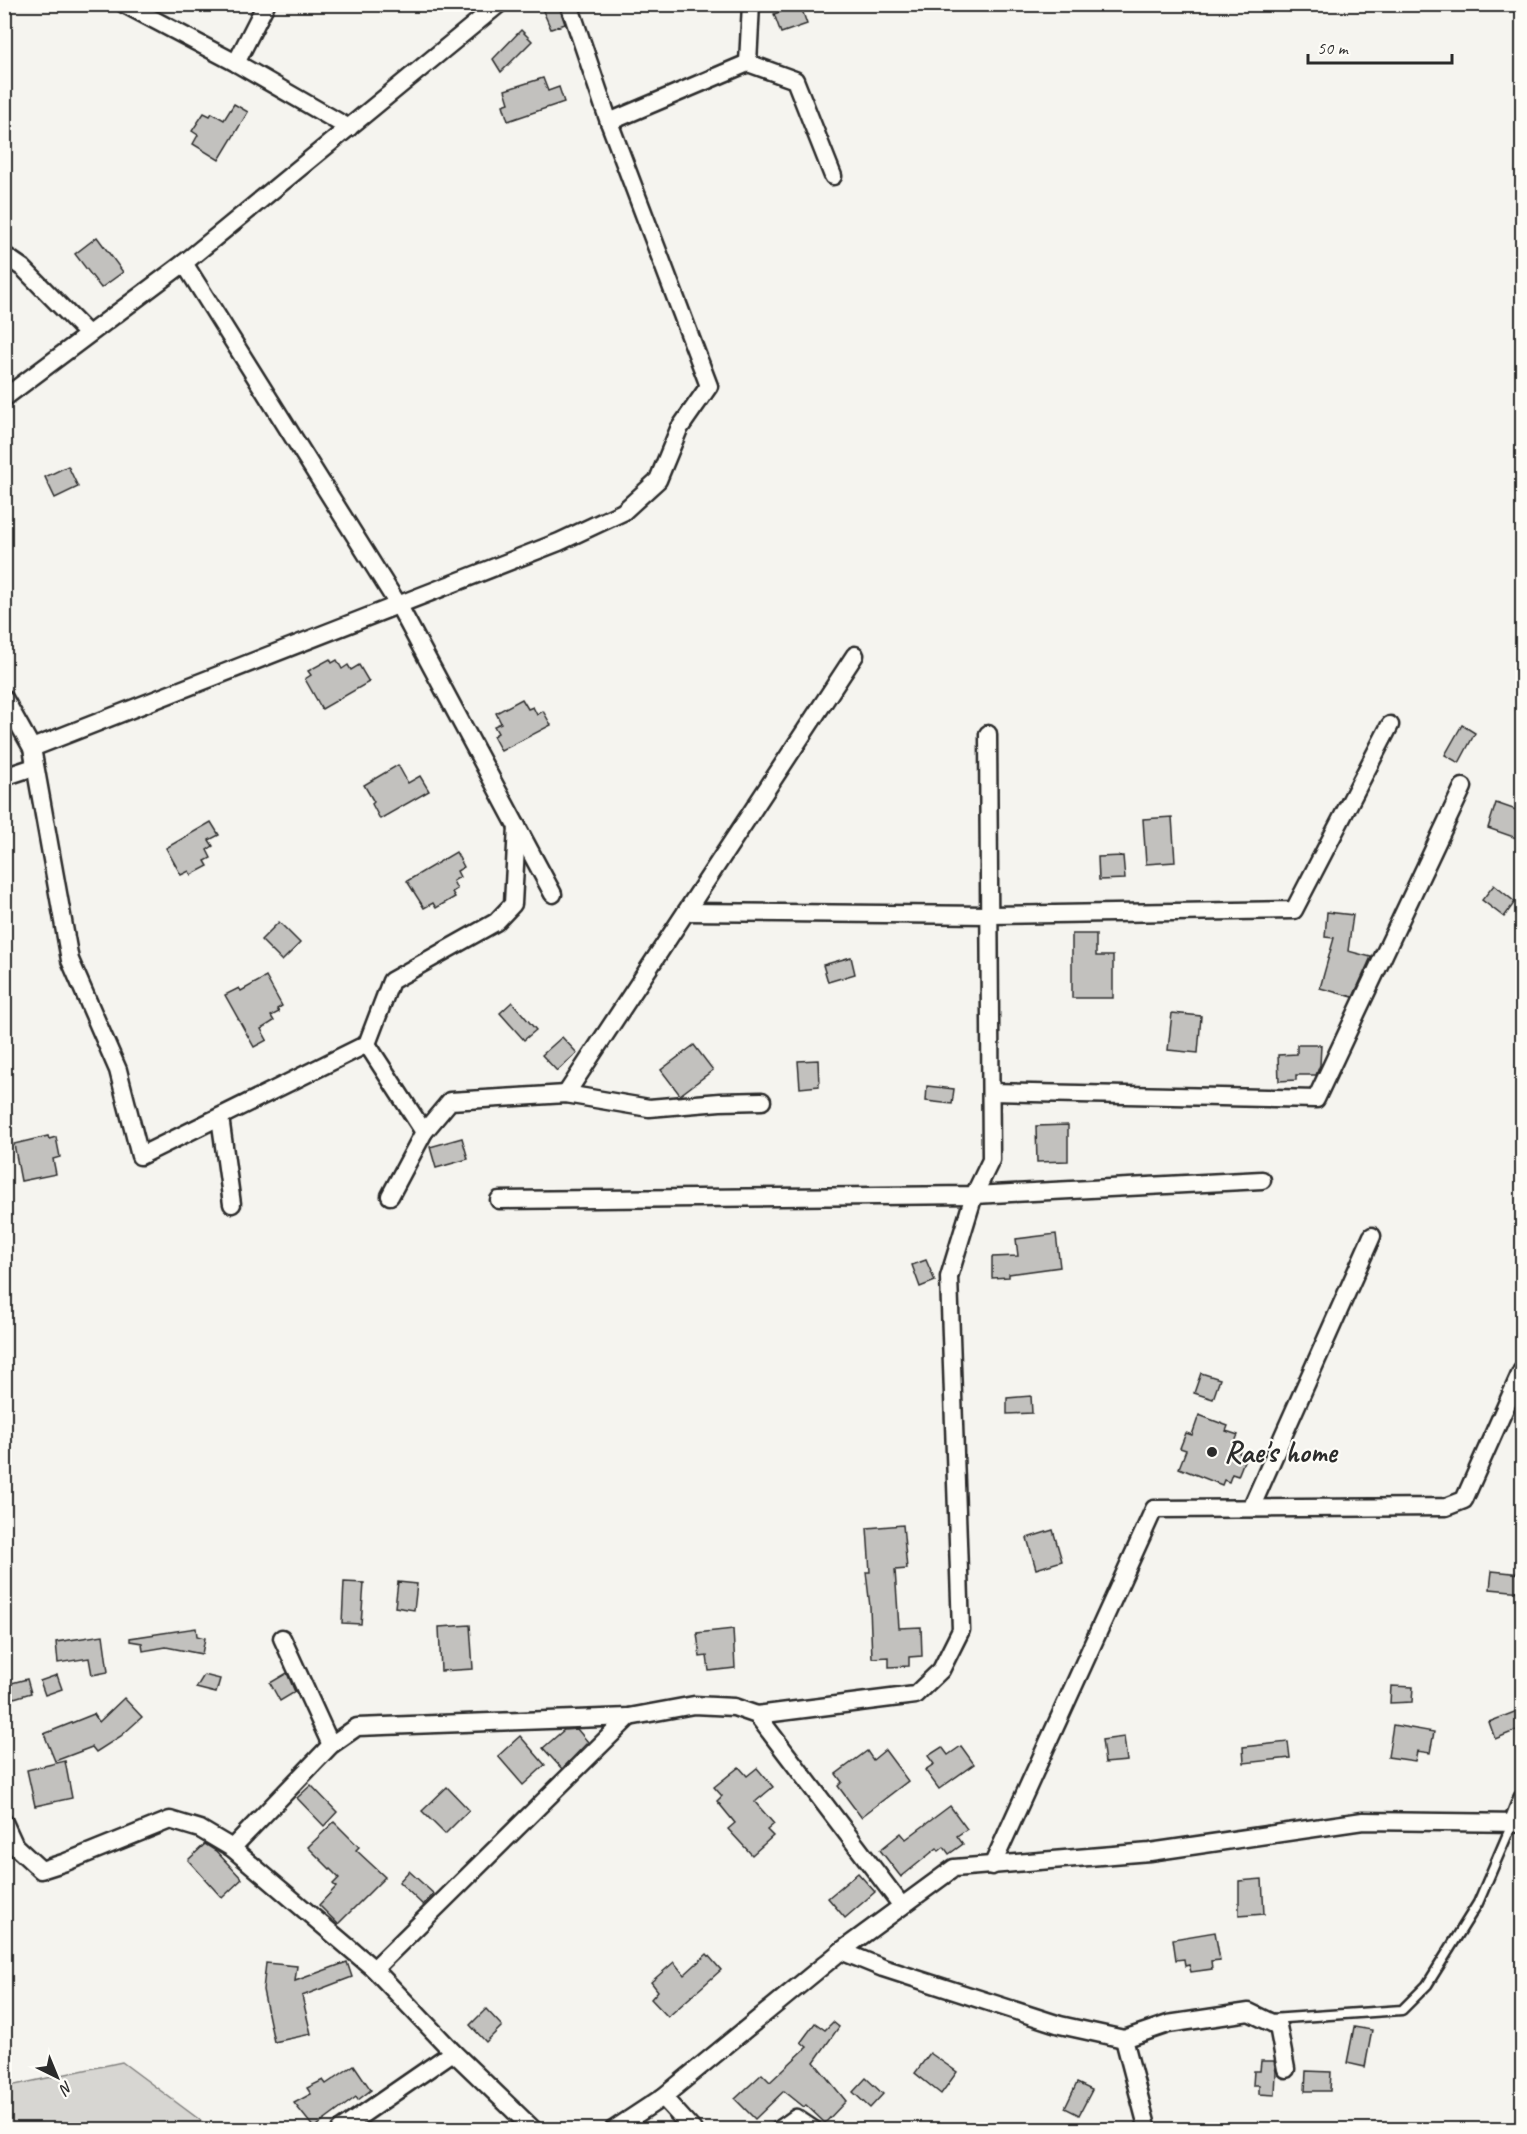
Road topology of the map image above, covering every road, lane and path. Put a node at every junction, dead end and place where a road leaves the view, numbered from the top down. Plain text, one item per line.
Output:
1 (124, 4) edge
2 (266, 4) edge
3 (499, 4) edge
4 (569, 4) edge
5 (751, 4) edge
6 (236, 63) junction
7 (748, 63) junction
8 (609, 122) junction
9 (349, 128) junction
10 (833, 176) dead end
11 (4, 255) edge
12 (184, 263) junction
13 (88, 334) junction
14 (4, 398) edge
15 (399, 606) junction
16 (855, 655) dead end
17 (4, 698) edge
18 (1390, 725) dead end
19 (988, 734) dead end
20 (32, 748) junction
21 (34, 767) junction
22 (4, 777) edge
23 (1463, 787) dead end
24 (517, 826) junction
25 (553, 894) dead end
26 (686, 912) junction
27 (990, 915) junction
28 (367, 1044) junction
29 (991, 1092) junction
30 (566, 1094) junction
31 (762, 1101) dead end
32 (220, 1117) junction
33 (424, 1132) junction
34 (1262, 1180) dead end
35 (974, 1195) junction
36 (390, 1196) dead end
37 (499, 1200) dead end
38 (232, 1204) dead end
39 (1372, 1236) dead end
40 (1522, 1370) edge
41 (1251, 1508) junction
42 (282, 1638) dead end
43 (757, 1715) junction
44 (629, 1717) junction
45 (331, 1744) junction
46 (1522, 1799) edge
47 (4, 1822) edge
48 (1517, 1824) edge
49 (232, 1848) junction
50 (992, 1866) junction
51 (902, 1906) junction
52 (841, 1951) junction
53 (374, 1970) junction
54 (1270, 2019) dead end
55 (1124, 2039) junction
56 (453, 2052) junction
57 (1286, 2069) dead end
58 (663, 2097) junction
59 (340, 2130) edge
60 (534, 2130) edge
61 (613, 2130) edge
62 (693, 2130) edge
63 (779, 2130) edge
64 (814, 2130) edge
65 (1148, 2130) edge

1 - 6 street
2 - 6 street
3 - 9 street
4 - 8 street
5 - 7 street
6 - 9 street
7 - 8 street
7 - 10 street
8 - 15 street
9 - 12 street
11 - 13 street
12 - 13 street
12 - 15 street
13 - 14 street
15 - 20 street
15 - 24 street
16 - 26 street
17 - 20 street
18 - 27 street
19 - 27 street
20 - 21 street
21 - 22 street
21 - 32 street
23 - 29 street
24 - 25 street
24 - 28 street
26 - 27 street
26 - 30 street
27 - 29 street
28 - 32 street
28 - 33 street
29 - 35 street
30 - 31 street
30 - 33 street
32 - 38 street
33 - 36 street
34 - 35 street
35 - 37 street
35 - 43 street
39 - 41 street
40 - 41 street
41 - 50 street
42 - 45 street
43 - 44 street
43 - 51 street
44 - 45 street
44 - 53 street
45 - 49 street
46 - 48 street
47 - 49 street
48 - 50 street
48 - 54 lane
49 - 53 street
50 - 51 street
51 - 52 street
52 - 55 street
52 - 58 street
53 - 56 street
55 - 57 street
55 - 65 street
56 - 59 street
56 - 60 street
58 - 61 street
58 - 62 street
63 - 64 street

